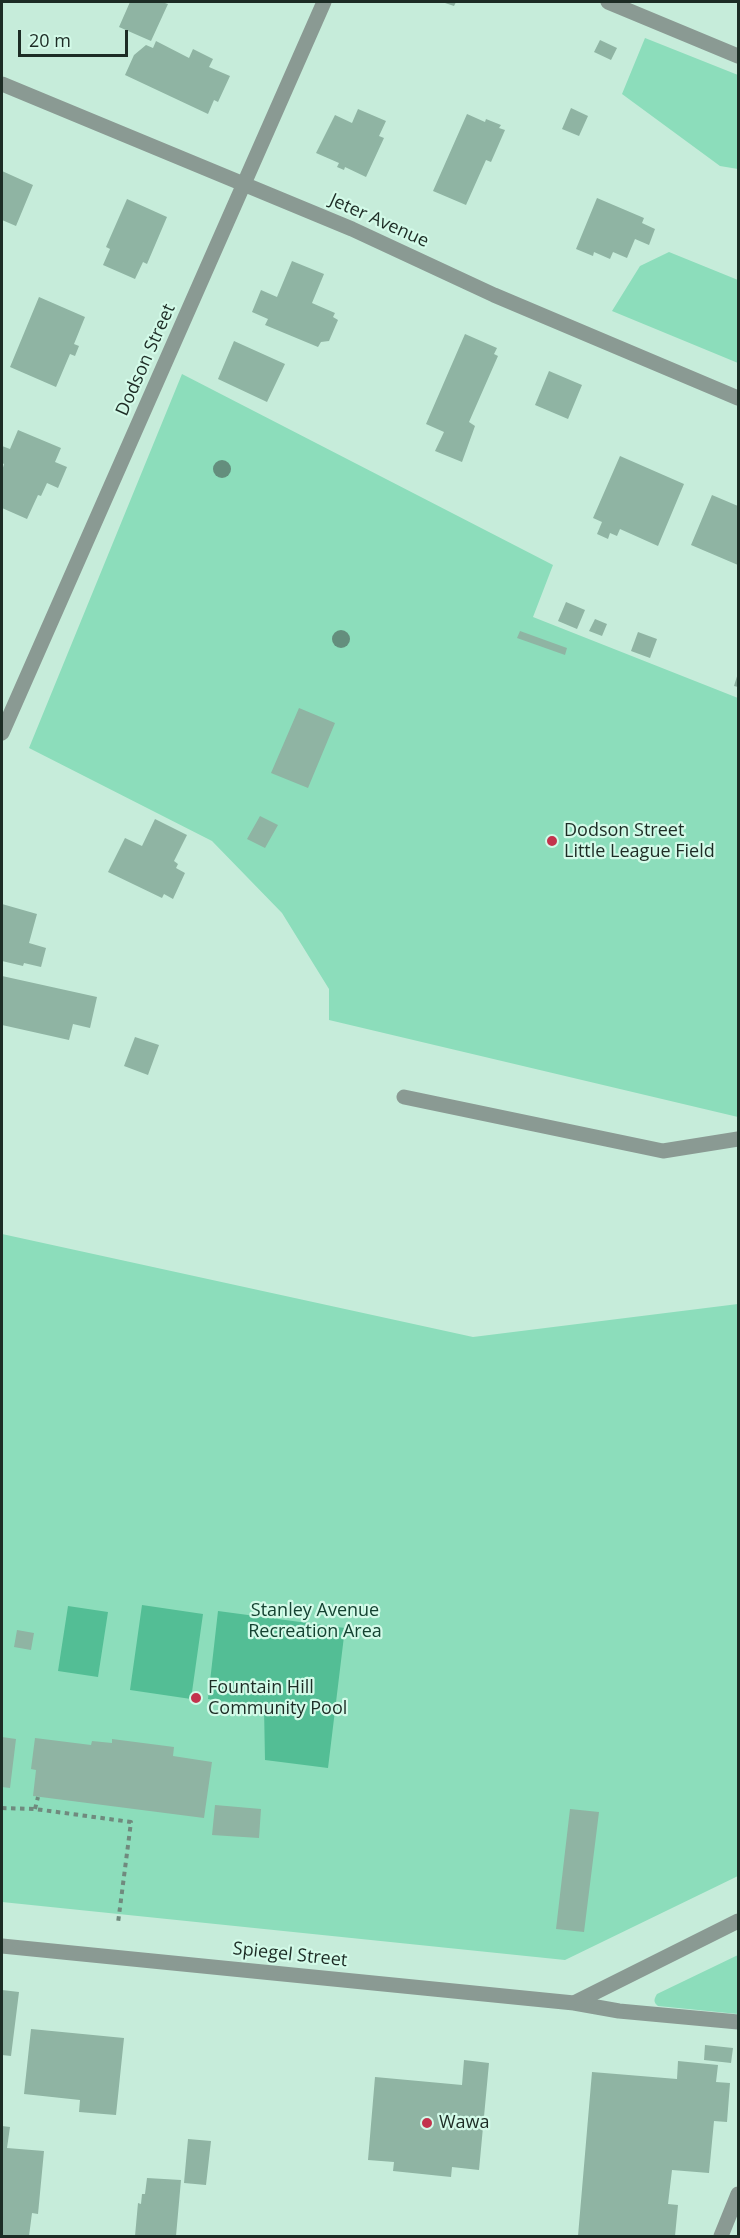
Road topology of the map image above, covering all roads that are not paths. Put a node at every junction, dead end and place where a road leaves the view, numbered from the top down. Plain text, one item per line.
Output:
1 (324, 2) edge
2 (608, 2) edge
3 (738, 56) edge
4 (2, 84) edge
5 (244, 185) junction
6 (738, 398) edge
7 (2, 733) edge
8 (404, 1097) dead end
9 (738, 1139) edge
10 (738, 1921) edge
11 (2, 1946) edge
12 (574, 2003) junction
13 (738, 2022) edge
14 (738, 2194) edge
15 (721, 2236) edge

1 - 5 street, Dodson Street
2 - 3 street
4 - 5 street, Jeter Avenue
5 - 6 street, Jeter Avenue
5 - 7 street, Dodson Street
8 - 9 street
10 - 12 street
11 - 12 street, Spiegel Street
12 - 13 street, Spiegel Street
14 - 15 street

